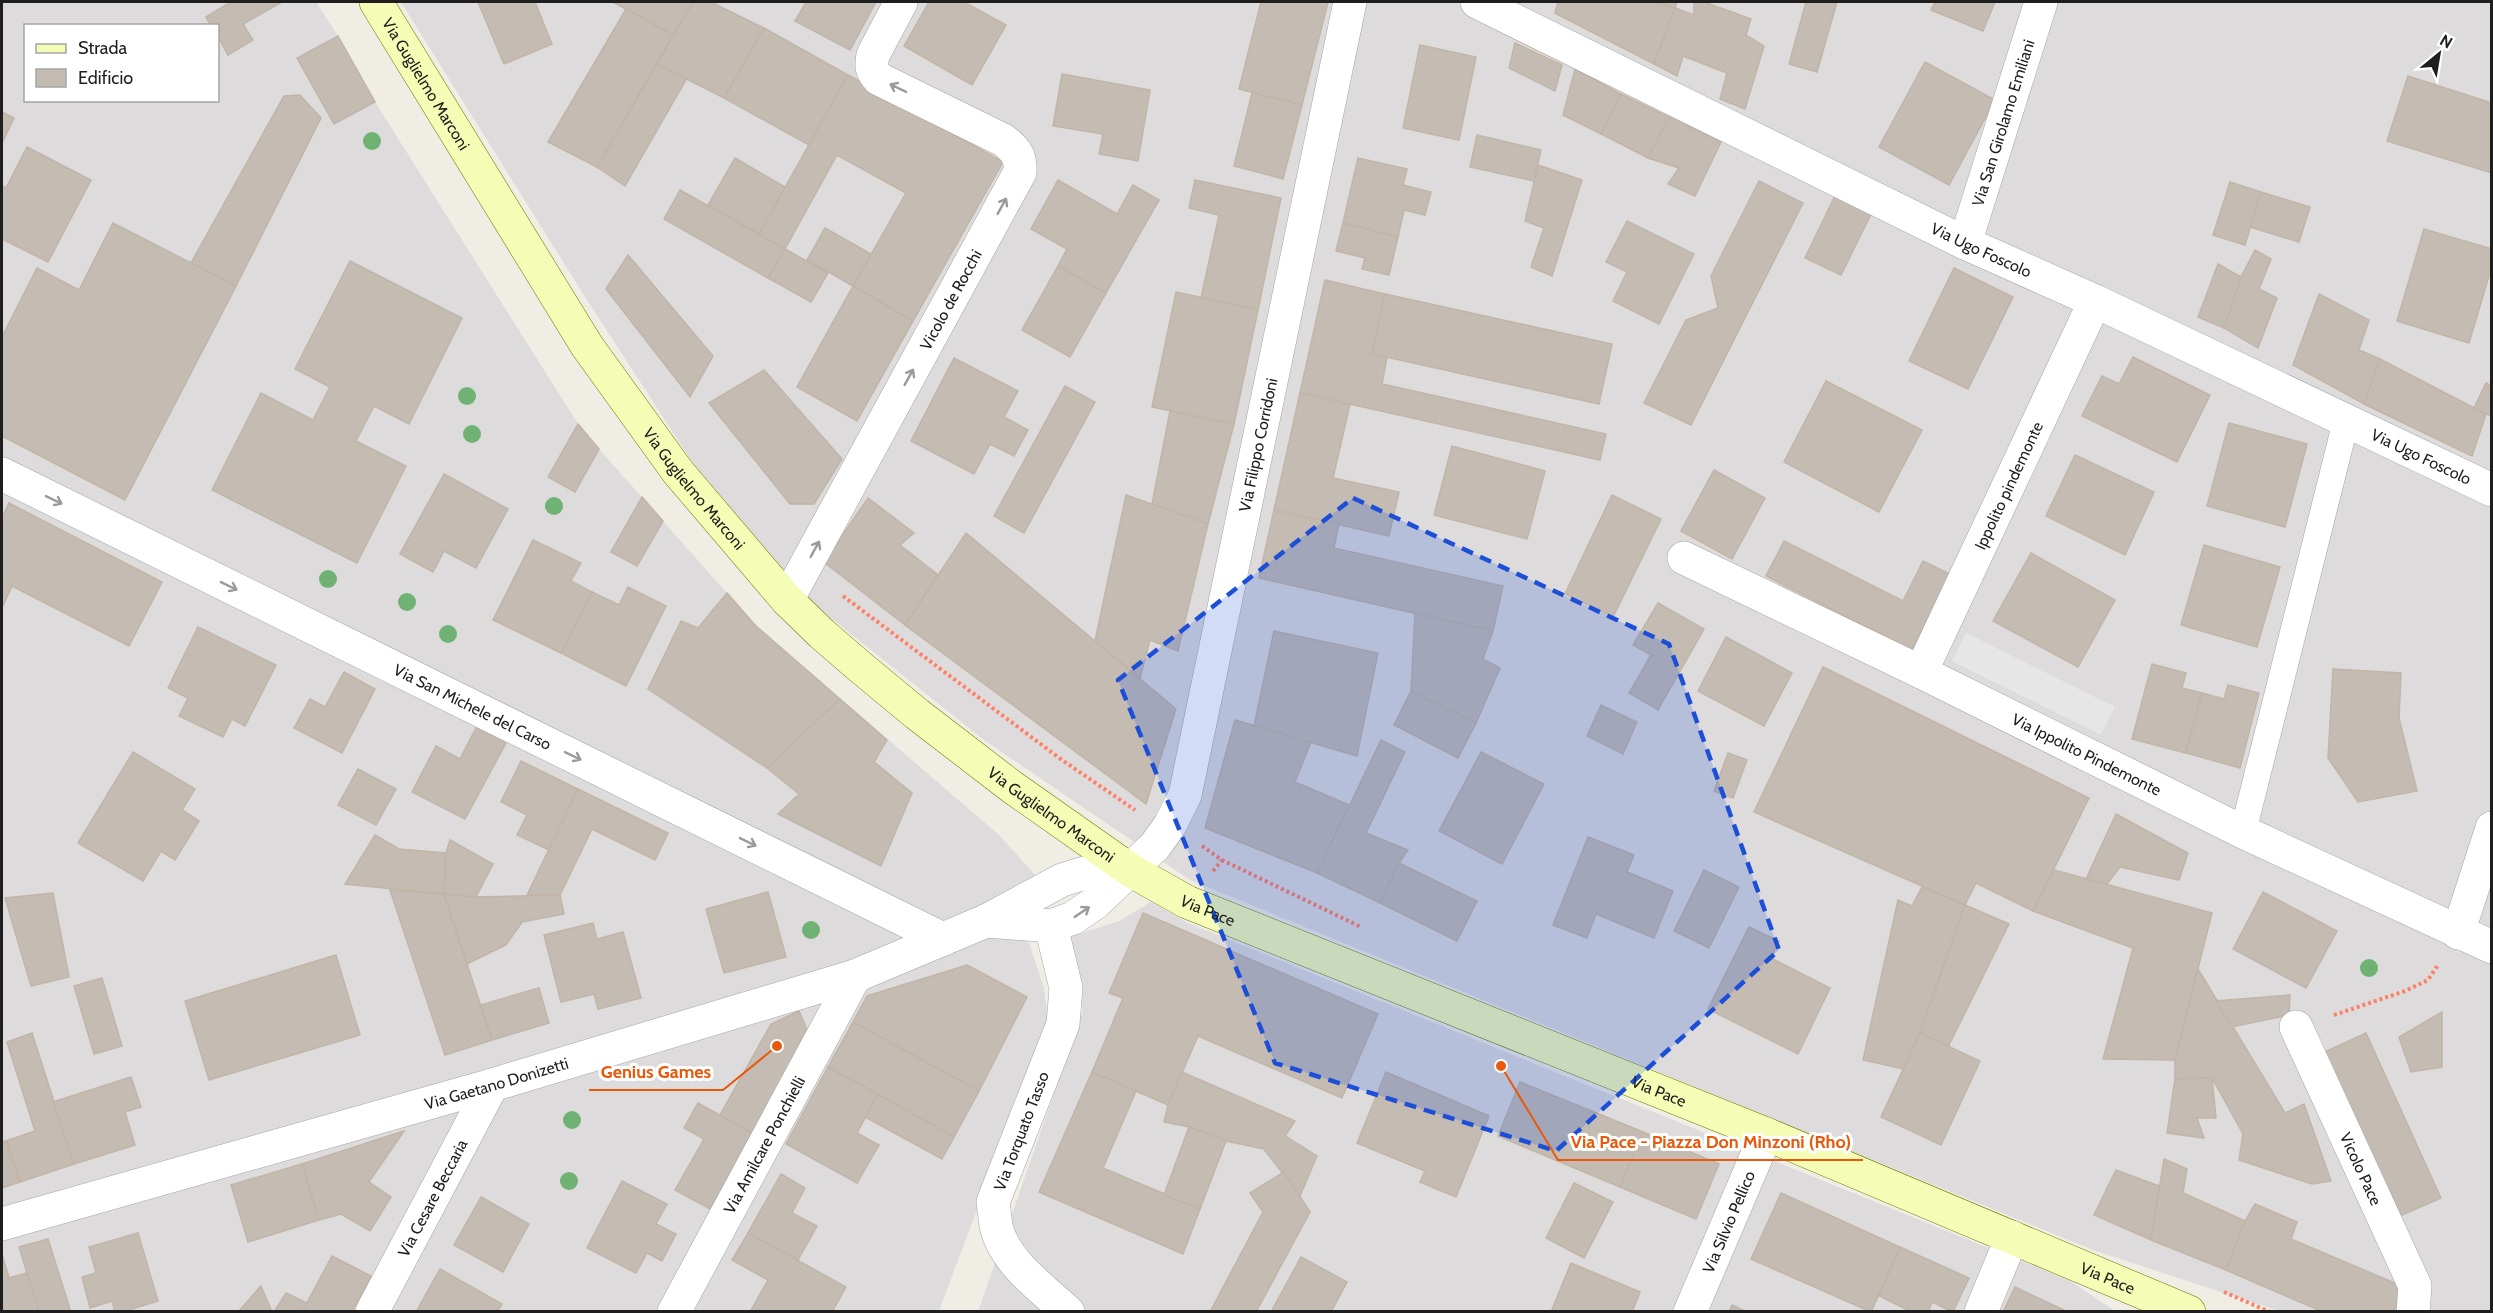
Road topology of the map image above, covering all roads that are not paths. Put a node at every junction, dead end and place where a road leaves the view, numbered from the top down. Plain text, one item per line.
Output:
1 (376, 2) edge
2 (901, 2) edge
3 (1350, 2) edge
4 (1477, 2) edge
5 (2041, 2) edge
6 (1965, 243) junction
7 (2095, 301) junction
8 (2346, 421) junction
9 (2, 474) edge
10 (2492, 490) edge
11 (1684, 558) dead end
12 (787, 600) junction
13 (1921, 672) junction
14 (2492, 828) edge
15 (2242, 832) junction
16 (1130, 870) junction
17 (986, 921) junction
18 (1051, 926) junction
19 (2458, 933) junction
20 (943, 939) junction
21 (2492, 947) edge
22 (855, 976) junction
23 (2296, 1027) road end
24 (492, 1085) junction
25 (1766, 1134) junction
26 (2, 1224) edge
27 (2012, 1237) junction
28 (372, 1311) edge
29 (674, 1311) edge
30 (1068, 1311) edge
31 (1690, 1311) edge
32 (1981, 1311) edge
33 (2189, 1311) edge
34 (2413, 1311) edge

1 - 12 street, Via Guglielmo Marconi
12 -> 2 street, Vicolo de Rocchi
3 - 16 street, Via Filippo Corridoni
4 - 6 street, Via Ugo Foscolo
5 - 6 street, Via San Girolamo Emiliani
6 - 7 street, Via Ugo Foscolo
7 - 8 street, Via Ugo Foscolo
7 - 13 street, Ippolito pindemonte
8 - 10 street, Via Ugo Foscolo
8 - 15 lane
9 -> 20 street, Via San Michele del Carso
11 - 13 street, Via Ippolito Pindemonte
12 - 16 street, Via Guglielmo Marconi
13 - 15 street, Via Ippolito Pindemonte
14 - 19 street
15 - 19 street, Via Ippolito Pindemonte
16 - 17 street, Via Gaetano Donizetti
18 -> 16 street, Via Filippo Corridoni
16 - 25 street, Via Pace
17 - 18 street
17 - 20 street, Via Gaetano Donizetti
18 - 30 street, Via Torquato Tasso
19 - 21 street, Via Ippolito Pindemonte
20 - 22 street, Via Gaetano Donizetti
22 - 24 street, Via Gaetano Donizetti
22 - 29 street, Via Amilcare Ponchielli
23 - 34 street, Vicolo Pace
24 - 26 street, Via Gaetano Donizetti
24 - 28 street, Via Cesare Beccaria
25 - 27 street, Via Pace
25 - 31 street, Via Silvio Pellico
27 - 32 street
27 - 33 street, Via Pace

